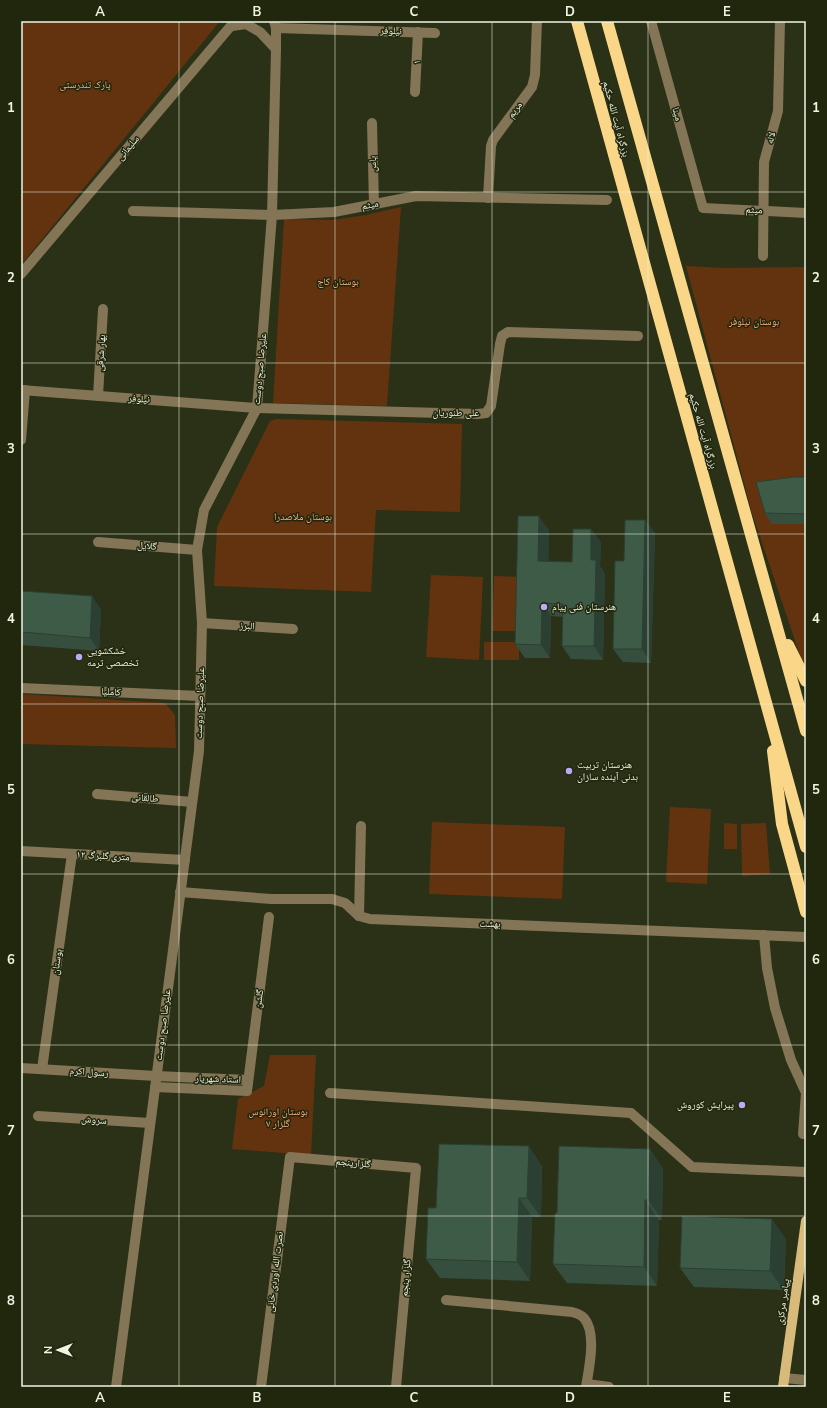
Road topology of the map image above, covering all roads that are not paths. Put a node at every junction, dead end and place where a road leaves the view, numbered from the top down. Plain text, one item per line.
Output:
1 (537, 21) edge
2 (577, 21) edge
3 (607, 21) edge
4 (651, 21) edge
5 (780, 21) edge
6 (234, 23) edge
7 (275, 25) edge
8 (400, 26) edge
9 (418, 32) junction
10 (435, 32) dead end
11 (276, 49) junction
12 (415, 92) dead end
13 (372, 123) dead end
14 (488, 198) junction
15 (606, 200) dead end
16 (374, 205) junction
17 (703, 208) joint
18 (132, 210) dead end
19 (763, 211) junction
20 (806, 213) edge
21 (272, 215) junction
22 (762, 256) dead end
23 (21, 274) edge
24 (103, 309) dead end
25 (638, 336) dead end
26 (23, 390) edge
27 (98, 396) junction
28 (257, 408) junction
29 (21, 440) edge
30 (98, 542) dead end
31 (197, 550) junction
32 (775, 618) junction
33 (202, 623) junction
34 (293, 629) dead end
35 (806, 681) edge
36 (21, 688) edge
37 (200, 696) junction
38 (768, 708) junction
39 (806, 731) edge
40 (97, 794) dead end
41 (192, 802) junction
42 (361, 826) dead end
43 (806, 847) edge
44 (21, 851) edge
45 (72, 854) junction
46 (184, 860) junction
47 (180, 892) junction
48 (806, 912) edge
49 (359, 916) junction
50 (269, 917) dead end
51 (764, 935) junction
52 (806, 937) edge
53 (21, 1068) edge
54 (42, 1070) junction
55 (156, 1076) junction
56 (248, 1080) junction
57 (155, 1087) junction
58 (330, 1094) dead end
59 (38, 1116) dead end
60 (150, 1123) junction
61 (803, 1134) dead end
62 (290, 1157) joint
63 (416, 1168) joint
64 (806, 1172) edge
65 (806, 1221) edge
66 (446, 1300) dead end
67 (806, 1380) edge
68 (783, 1383) edge
69 (587, 1386) edge
70 (116, 1387) edge
71 (261, 1387) edge
72 (396, 1387) edge
73 (609, 1387) edge

1 - 14 street, مریم
2 - 38 highway, بزرگراه آیت الله حکیم
3 - 32 highway, بزرگراه آیت الله حکیم
4 - 17 street, مینا
5 - 19 street, لاله
6 - 11 street
6 - 23 street, سلیمانی
7 - 8 street, نیلوفر
7 - 11 street, علیرضا صبح دوست
8 - 9 street, نیلوفر
9 - 10 street, نیلوفر
9 - 12 street, ۱
11 - 21 street, علیرضا صبح دوست
13 - 16 street, یاس
14 - 15 street, میثم
14 - 16 street, میثم
16 - 21 street, میثم
17 - 19 street, میثم
18 - 21 street, میثم
19 - 20 street, میثم
19 - 22 street, لاله
21 - 28 street, علیرضا صبح دوست
24 - 27 street, بهار شرقی
25 - 28 street, علی طنوریان
26 - 27 street, نیلوفر
26 - 29 street
27 - 28 street, نیلوفر
28 - 31 street, علیرضا صبح دوست
30 - 31 street, گلایل
31 - 33 street, علیرضا صبح دوست
32 - 35 highway
32 - 39 highway, بزرگراه آیت الله حکیم
33 - 34 street, البرز
33 - 37 street, علیرضا صبح دوست
36 - 37 street, کاملیا
37 - 41 street, علیرضا صبح دوست
38 - 43 highway, بزرگراه آیت الله حکیم
38 - 48 highway
40 - 41 street, طالقانی
41 - 46 street, علیرضا صبح دوست
42 - 49 street
44 - 45 street, ۱۲ متری گلبرگ
45 - 46 street, ۱۲ متری گلبرگ
45 - 54 street, بوستان
46 - 47 street, علیرضا صبح دوست
47 - 49 street
47 - 55 street, علیرضا صبح دوست
49 - 51 street, بهشت
50 - 56 street, گلشن
51 - 52 street, بهشت
51 - 61 street
53 - 54 street, رسول اکرم
54 - 55 street, رسول اکرم
55 - 56 street, استاد شهریار
55 - 57 street, علیرضا صبح دوست
56 - 57 street, استاد شهریار
57 - 60 street, علیرضا صبح دوست
58 - 64 street
59 - 60 street, سروش
60 - 70 street, علیرضا صبح دوست
62 - 63 street, گلزارپنجم
62 - 71 street, نصرت الله اوردی خانی
63 - 72 street, گلزار پنجم
65 - 68 main road, پیامبر مرکزی
66 - 69 street
67 - 68 street
69 - 73 street

